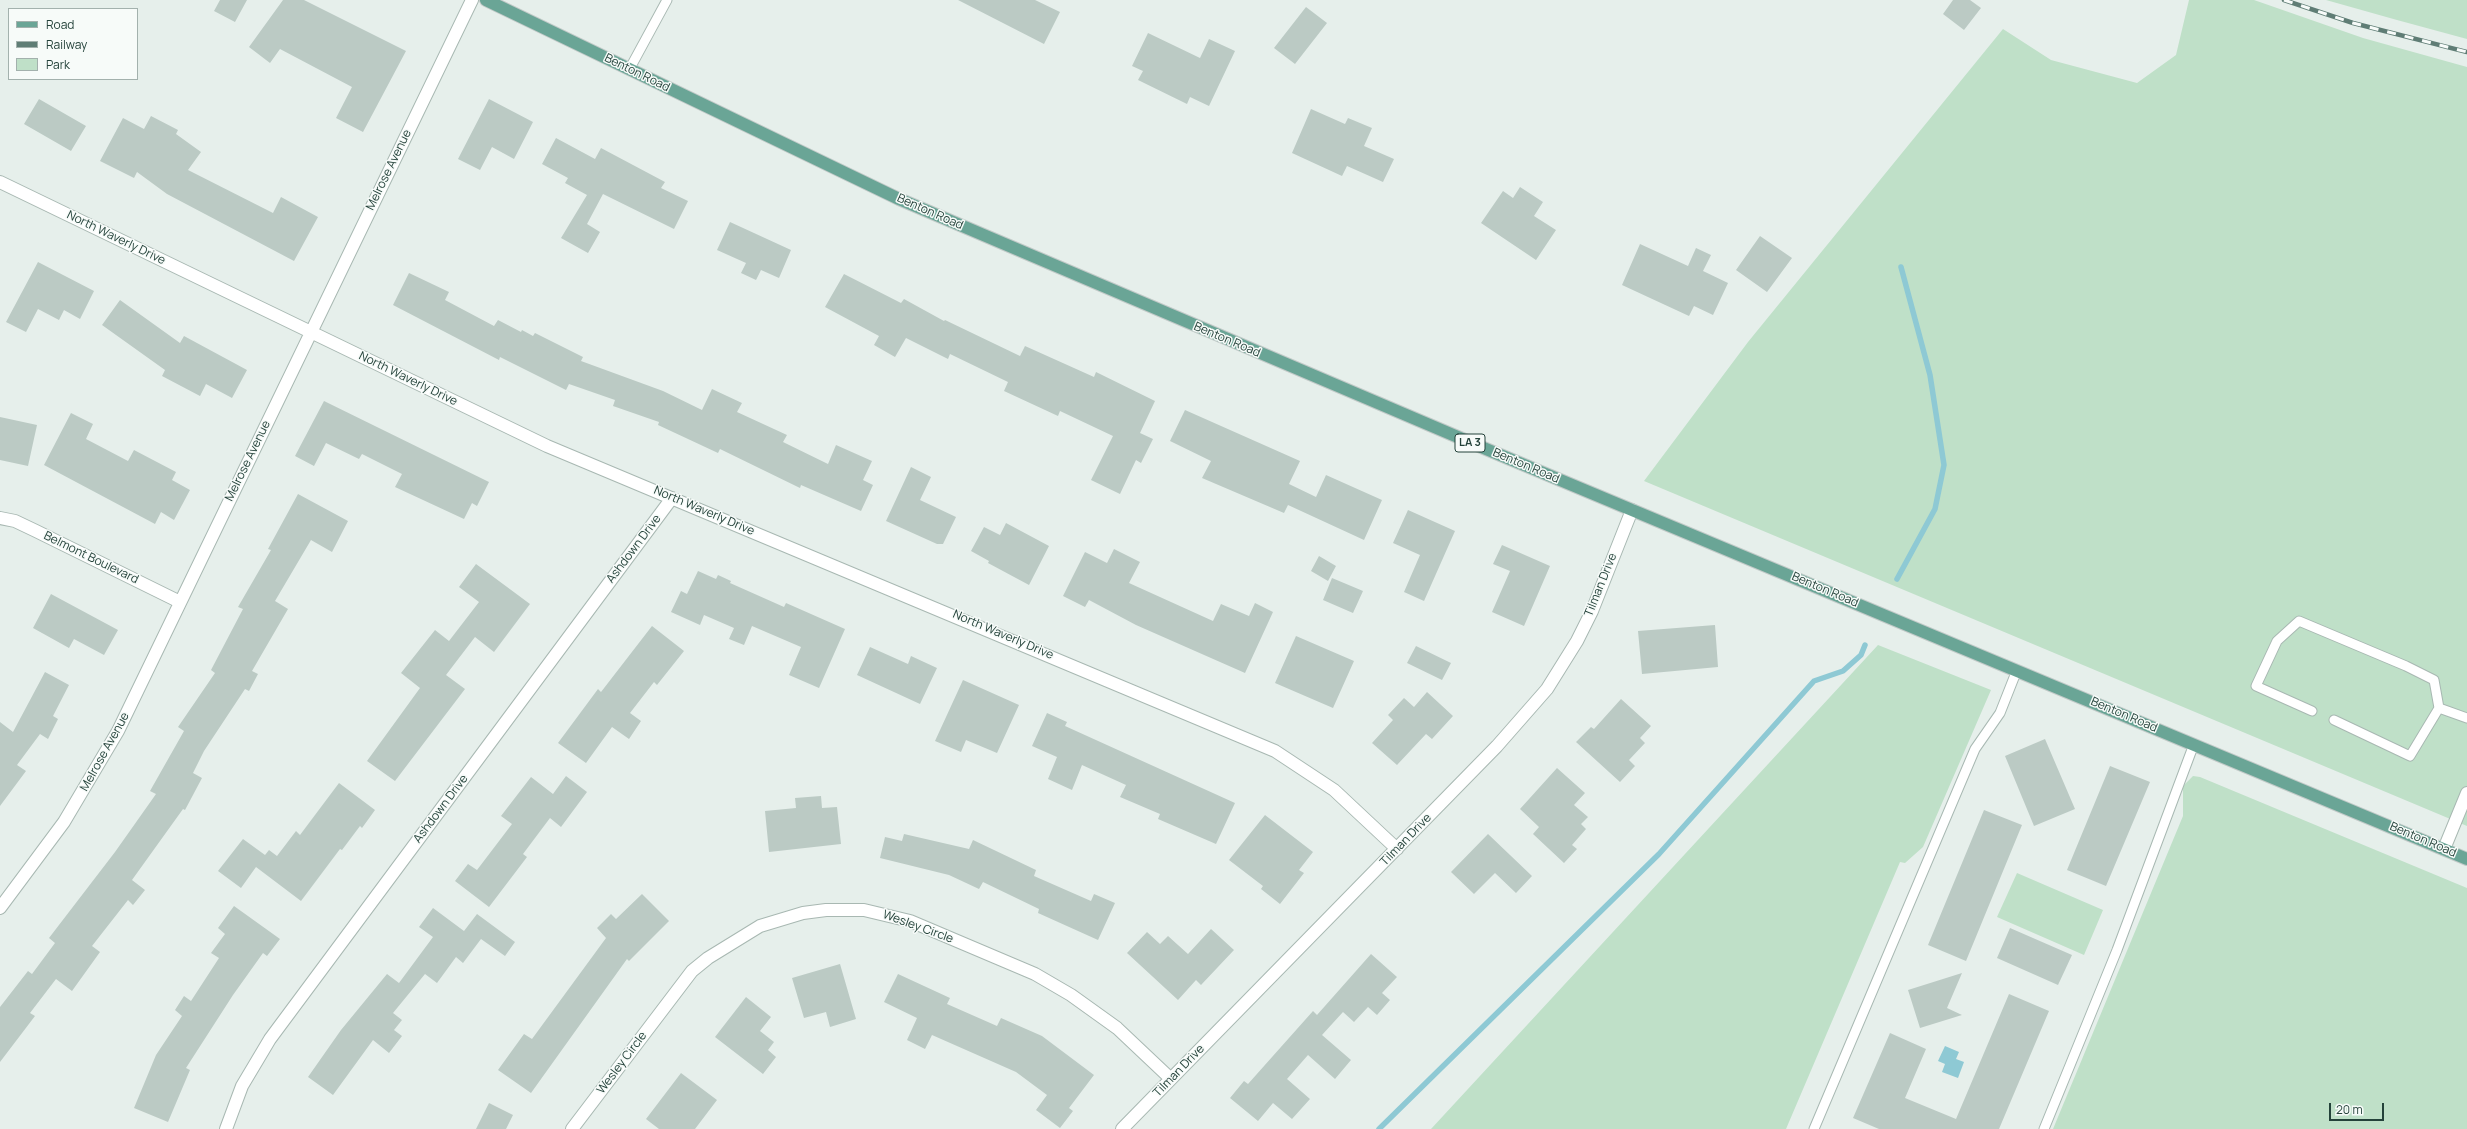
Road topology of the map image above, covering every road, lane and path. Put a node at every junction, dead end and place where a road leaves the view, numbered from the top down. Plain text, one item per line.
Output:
1 (472, 0) edge
2 (486, 0) edge
3 (667, 0) edge
4 (629, 70) junction
5 (0, 182) edge
6 (311, 331) junction
7 (672, 498) junction
8 (1632, 510) junction
9 (0, 518) edge
10 (180, 602) junction
11 (2018, 670) junction
12 (2439, 708) junction
13 (2312, 711) dead end
14 (2467, 718) edge
15 (2334, 720) dead end
16 (2194, 744) junction
17 (2467, 793) edge
18 (1397, 849) junction
19 (2444, 849) junction
20 (2467, 859) edge
21 (0, 908) edge
22 (1171, 1079) junction
23 (226, 1129) edge
24 (572, 1129) edge
25 (1122, 1129) edge
26 (1814, 1129) edge
27 (2044, 1129) edge

1 - 6 street, Melrose Avenue
2 - 4 main road, Benton Road / LA 3
3 - 4 lane
4 - 8 main road, Benton Road / LA 3
5 - 6 street, North Waverly Drive
6 - 7 street, North Waverly Drive
6 - 10 street, Melrose Avenue
7 - 18 street, North Waverly Drive
7 - 23 street, Ashdown Drive
8 - 11 main road, Benton Road / LA 3
8 - 18 street, Tilman Drive
9 - 10 street, Belmont Boulevard
10 - 21 street, Melrose Avenue
11 - 16 main road, Benton Road / LA 3
11 - 26 lane
12 - 13 lane
12 - 14 lane
12 - 15 lane
16 - 19 main road, Benton Road / LA 3
16 - 27 lane
17 - 19 street
18 - 22 street, Tilman Drive
19 - 20 main road, Benton Road / LA 3
22 - 24 street, Wesley Circle
22 - 25 street, Tilman Drive

